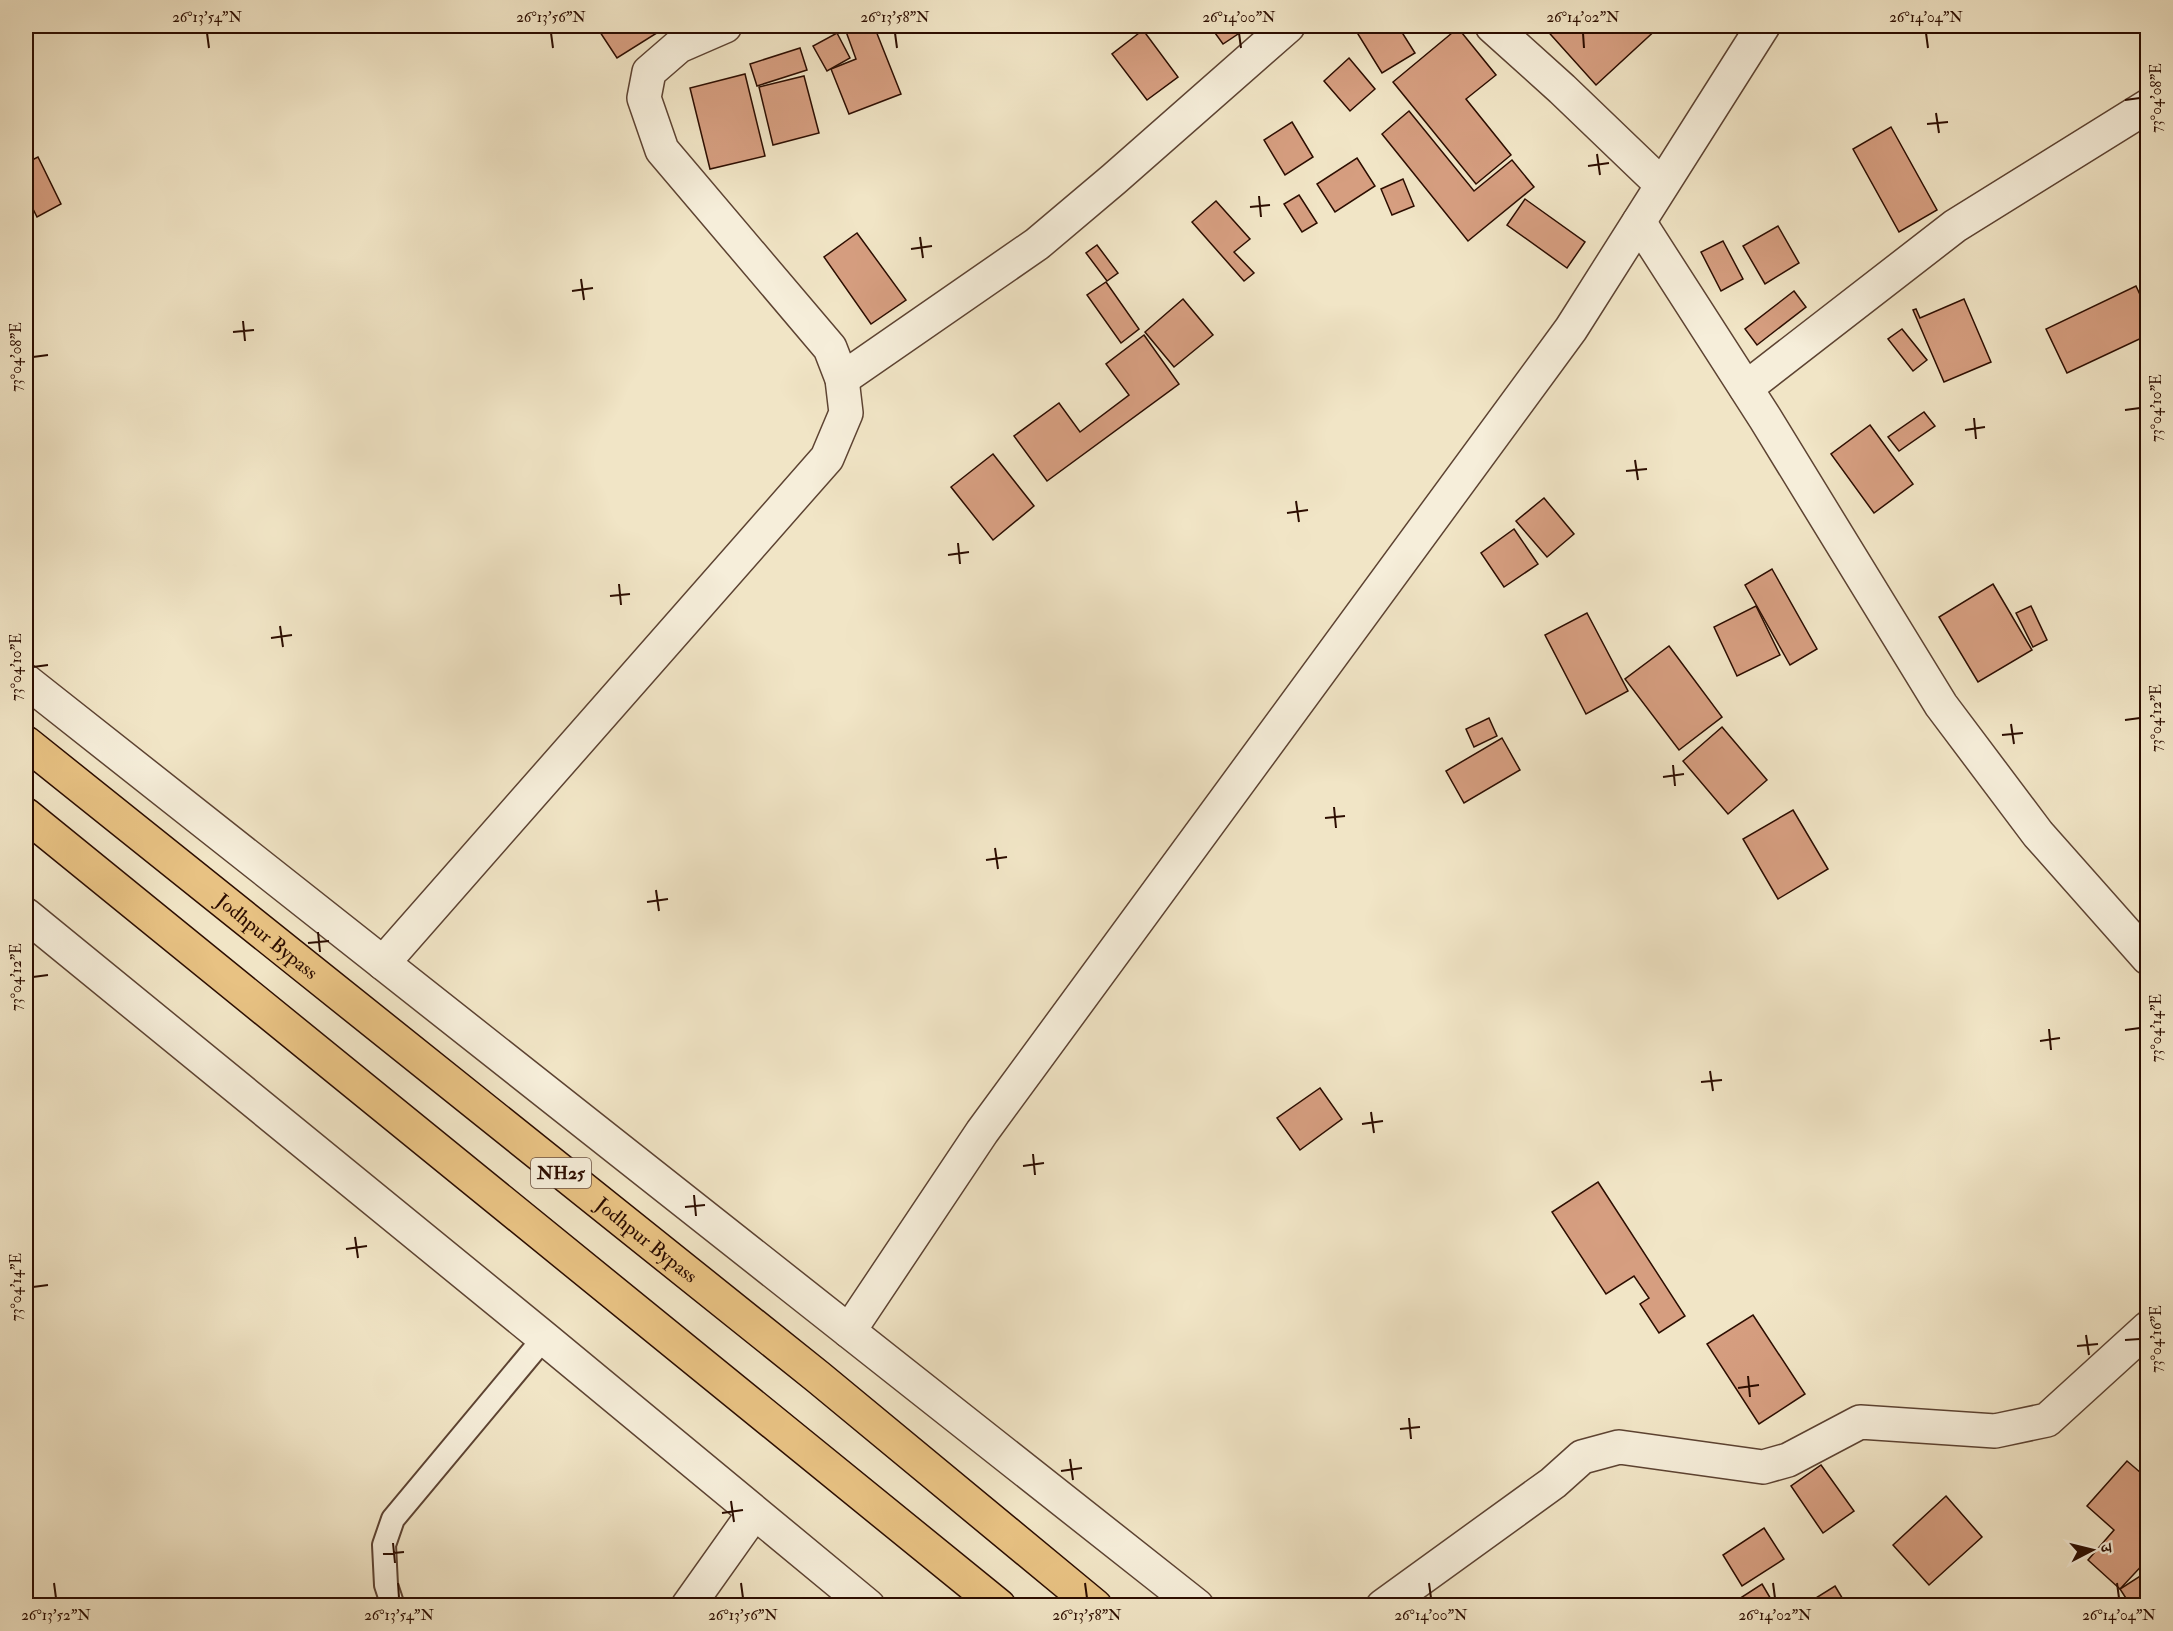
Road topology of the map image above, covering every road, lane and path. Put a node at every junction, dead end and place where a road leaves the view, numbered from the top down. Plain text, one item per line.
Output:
1 (725, 26) edge
2 (1288, 26) edge
3 (1492, 26) edge
4 (1763, 26) edge
5 (2148, 106) edge
6 (1661, 184) junction
7 (1639, 222) junction
8 (842, 379) junction
9 (1746, 388) junction
10 (26, 681) edge
11 (26, 743) edge
12 (26, 814) edge
13 (26, 915) edge
14 (2148, 958) edge
15 (383, 963) junction
16 (2148, 1328) edge
17 (849, 1331) junction
18 (544, 1338) junction
19 (754, 1513) junction
20 (393, 1605) edge
21 (688, 1605) edge
22 (868, 1605) edge
23 (999, 1605) edge
24 (1095, 1605) edge
25 (1197, 1605) edge
26 (1383, 1605) edge

1 - 8 street
2 - 8 street
3 - 6 street
4 - 6 street
5 - 9 street
6 - 7 street
7 - 9 street
7 - 17 street
8 - 15 street
9 - 14 street
10 - 15 street
11 - 24 highway, Jodhpur Bypass / NH25
12 - 23 highway, NH25
13 - 18 street
15 - 17 street
16 - 26 street
17 - 25 street
18 - 19 street
18 - 20 lane
19 - 21 street
19 - 22 street

